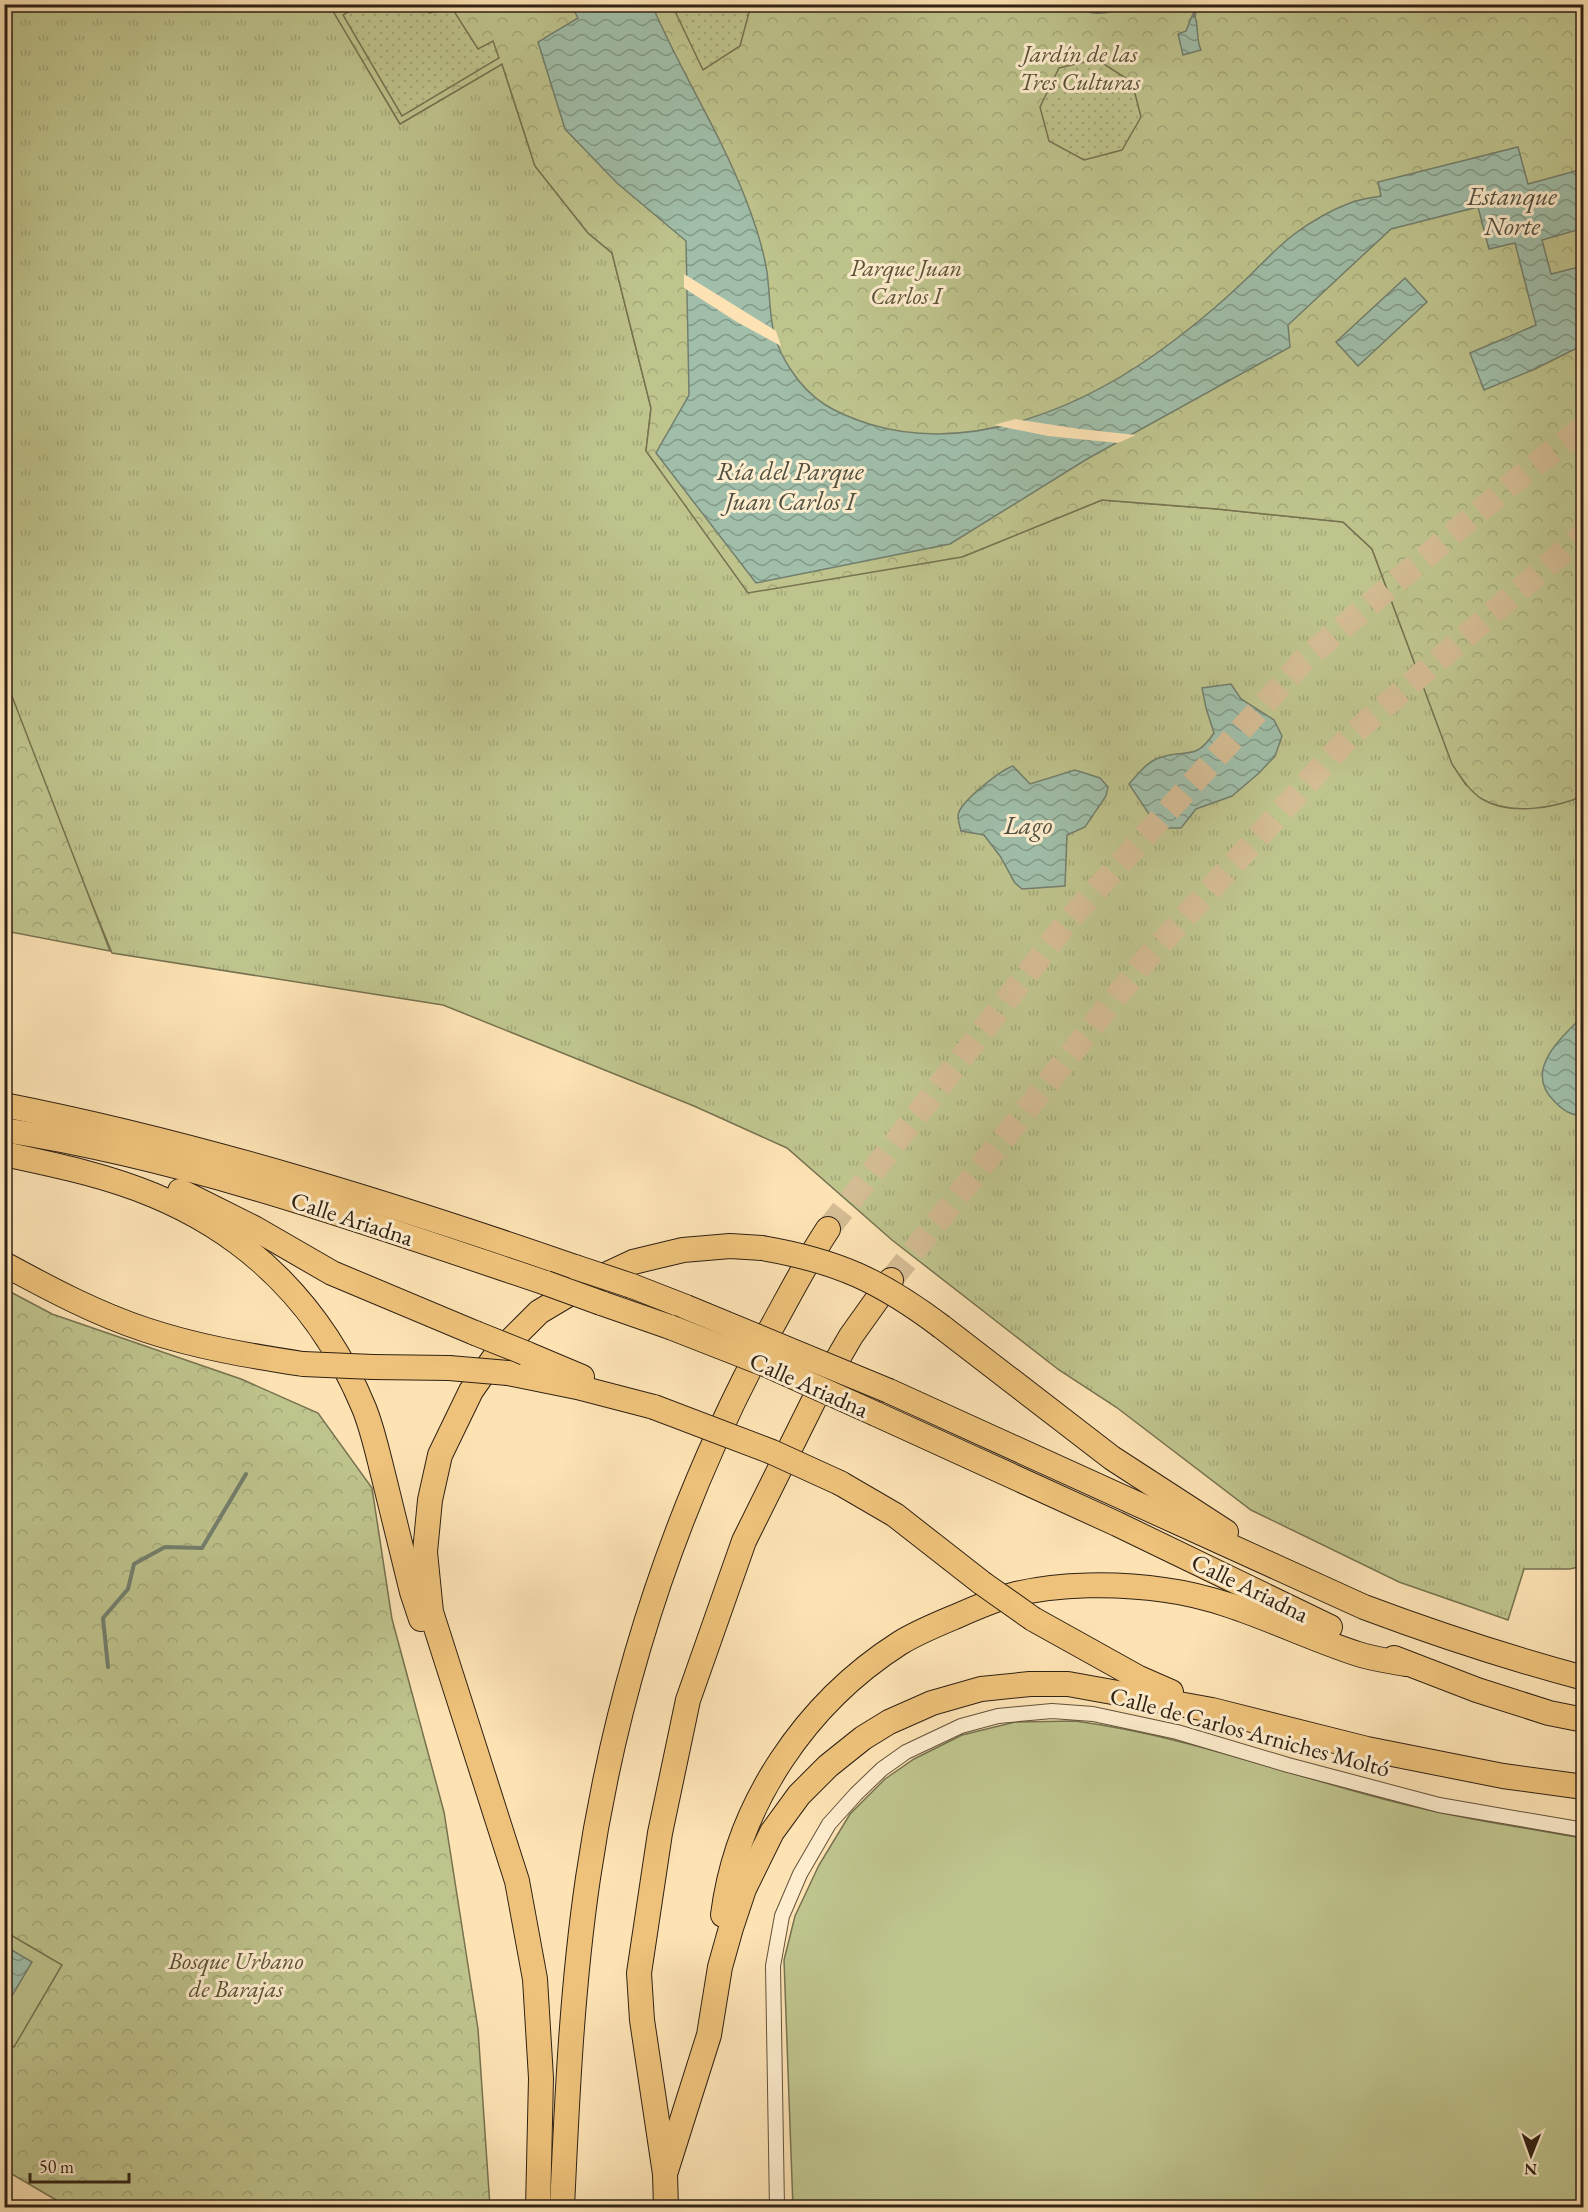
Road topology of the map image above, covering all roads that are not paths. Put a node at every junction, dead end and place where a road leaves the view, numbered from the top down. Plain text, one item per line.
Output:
1 (4, 1105) edge
2 (4, 1130) edge
3 (4, 1138) edge
4 (4, 1154) edge
5 (828, 1229) tunnel mouth
6 (4, 1264) edge
7 (891, 1280) tunnel mouth
8 (654, 1407) junction
9 (1299, 1578) junction
10 (1406, 1664) junction
11 (1584, 1678) edge
12 (1212, 1710) junction
13 (1584, 1720) edge
14 (1584, 1787) edge
15 (487, 1789) junction
16 (1584, 1830) edge
17 (720, 1967) junction
18 (665, 2174) junction
19 (538, 2208) edge
20 (562, 2208) edge
21 (666, 2208) edge
22 (777, 2208) edge

1 - 9 highway, Calle Ariadna, bridge
2 - 10 highway, Calle Ariadna, bridge
3 - 8 highway, bridge
4 - 15 highway
5 - 20 highway
6 - 8 highway, bridge
7 - 18 highway
8 - 12 highway, bridge
9 - 11 highway, Calle Ariadna
9 - 15 highway, bridge
10 - 13 highway, Calle Ariadna
10 - 17 highway
12 - 14 highway
12 - 17 highway
15 - 19 highway
16 - 22 street, Calle de Carlos Arniches Moltó
17 - 18 highway
18 - 21 highway

